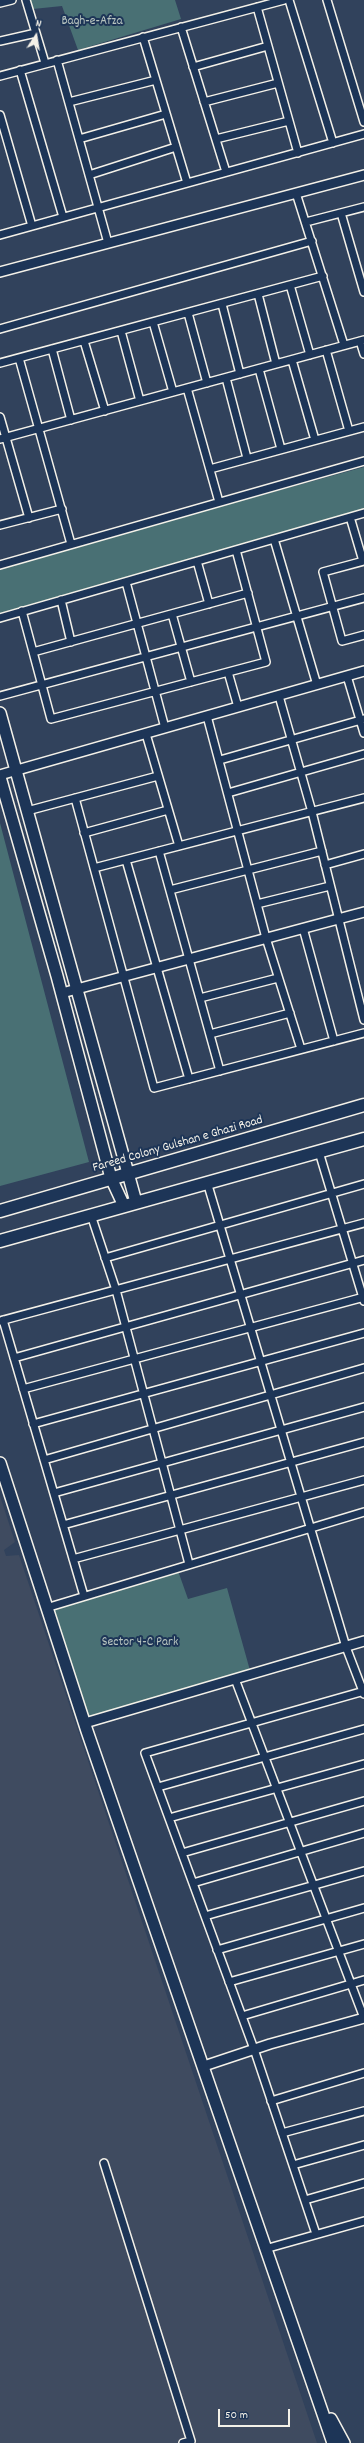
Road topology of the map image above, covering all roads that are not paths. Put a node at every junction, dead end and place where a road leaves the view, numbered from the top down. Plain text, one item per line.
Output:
1 (12, 0) edge
2 (26, 0) edge
3 (284, 0) edge
4 (289, 0) edge
5 (327, 0) edge
6 (0, 3) edge
7 (257, 7) junction
8 (181, 27) junction
9 (36, 33) junction
10 (143, 37) junction
11 (0, 41) edge
12 (268, 46) junction
13 (57, 60) junction
14 (45, 63) junction
15 (193, 67) junction
16 (20, 70) junction
17 (0, 76) edge
18 (156, 80) junction
19 (278, 83) junction
20 (69, 102) junction
21 (204, 102) junction
22 (166, 114) junction
23 (0, 115) edge
24 (289, 121) junction
25 (364, 122) edge
26 (364, 134) edge
27 (79, 139) junction
28 (216, 139) junction
29 (333, 143) junction
30 (176, 148) junction
31 (298, 152) junction
32 (226, 172) junction
33 (89, 175) junction
34 (364, 175) edge
35 (187, 183) junction
36 (296, 193) junction
37 (364, 206) edge
38 (98, 208) junction
39 (341, 213) junction
40 (63, 218) junction
41 (306, 222) junction
42 (32, 226) junction
43 (0, 235) edge
44 (312, 241) junction
45 (108, 243) junction
46 (0, 272) edge
47 (323, 276) junction
48 (290, 285) junction
49 (364, 292) edge
50 (258, 294) junction
51 (222, 304) junction
52 (188, 313) junction
53 (153, 322) junction
54 (0, 329) edge
55 (121, 331) junction
56 (84, 340) junction
57 (362, 340) edge
58 (344, 345) junction
59 (52, 349) junction
60 (326, 350) junction
61 (364, 354) edge
62 (310, 355) junction
63 (19, 358) junction
64 (292, 360) junction
65 (0, 363) edge
66 (276, 364) junction
67 (259, 369) junction
68 (240, 374) junction
69 (226, 378) junction
70 (207, 383) junction
71 (187, 388) junction
72 (173, 392) junction
73 (140, 401) junction
74 (105, 411) junction
75 (0, 417) edge
76 (71, 420) junction
77 (364, 427) edge
78 (39, 429) junction
79 (349, 431) junction
80 (3, 439) edge
81 (315, 440) junction
82 (281, 449) junction
83 (247, 458) junction
84 (364, 461) edge
85 (210, 468) junction
86 (219, 502) junction
87 (62, 509) junction
88 (364, 513) edge
89 (29, 518) junction
90 (350, 518) junction
91 (0, 525) edge
92 (274, 539) junction
93 (71, 544) junction
94 (236, 550) junction
95 (197, 561) junction
96 (363, 561) edge
97 (0, 565) edge
98 (126, 582) junction
99 (248, 593) junction
100 (364, 598) edge
101 (60, 600) junction
102 (209, 604) junction
103 (333, 607) junction
104 (22, 611) junction
105 (172, 614) junction
106 (297, 617) junction
107 (0, 618) edge
108 (137, 624) junction
109 (257, 628) junction
110 (364, 635) edge
111 (71, 642) junction
112 (182, 648) junction
113 (33, 652) junction
114 (146, 657) junction
115 (364, 671) edge
116 (228, 672) junction
117 (347, 676) junction
118 (192, 682) junction
119 (42, 685) junction
120 (317, 685) junction
121 (155, 691) junction
122 (0, 696) edge
123 (279, 696) junction
124 (238, 707) junction
125 (0, 713) edge
126 (207, 716) junction
127 (362, 720) edge
128 (165, 728) junction
129 (364, 733) edge
130 (146, 734) junction
131 (292, 740) junction
132 (364, 754) edge
133 (220, 760) junction
134 (16, 771) junction
135 (300, 772) junction
136 (0, 776) edge
137 (158, 776) junction
138 (228, 793) junction
139 (75, 798) junction
140 (364, 798) edge
141 (168, 810) junction
142 (27, 811) junction
143 (312, 812) junction
144 (239, 830) junction
145 (84, 833) junction
146 (179, 846) junction
147 (159, 851) junction
148 (322, 851) junction
149 (364, 854) edge
150 (126, 860) junction
151 (325, 865) junction
152 (94, 868) junction
153 (249, 871) junction
154 (330, 886) junction
155 (170, 890) junction
156 (257, 904) junction
157 (364, 912) edge
158 (338, 919) junction
159 (303, 928) junction
160 (266, 938) junction
161 (189, 959) junction
162 (157, 968) junction
163 (123, 977) junction
164 (278, 978) junction
165 (77, 989) junction
166 (62, 993) junction
167 (200, 998) junction
168 (290, 1013) junction
169 (364, 1020) edge
170 (364, 1033) edge
171 (210, 1034) junction
172 (334, 1041) junction
173 (301, 1049) junction
174 (220, 1071) junction
175 (189, 1079) junction
176 (364, 1105) edge
177 (364, 1139) edge
178 (319, 1152) junction
179 (127, 1174) junction
180 (111, 1178) junction
181 (207, 1182) junction
182 (364, 1184) edge
183 (331, 1193) junction
184 (136, 1202) junction
185 (124, 1206) junction
186 (0, 1212) edge
187 (91, 1215) junction
188 (364, 1223) edge
189 (220, 1225) junction
190 (342, 1229) junction
191 (0, 1241) edge
192 (106, 1258) junction
193 (230, 1260) junction
194 (364, 1260) edge
195 (352, 1263) junction
196 (116, 1290) junction
197 (241, 1295) junction
198 (364, 1299) edge
199 (1, 1320) edge
200 (126, 1327) junction
201 (251, 1328) junction
202 (364, 1333) edge
203 (14, 1358) junction
204 (135, 1359) junction
205 (261, 1361) junction
206 (364, 1368) edge
207 (23, 1389) junction
208 (144, 1393) junction
209 (271, 1395) junction
210 (364, 1407) edge
211 (33, 1424) junction
212 (153, 1428) junction
213 (281, 1430) junction
214 (364, 1442) edge
215 (44, 1460) junction
216 (291, 1462) junction
217 (0, 1463) edge
218 (162, 1463) junction
219 (364, 1480) edge
220 (54, 1493) junction
221 (170, 1495) junction
222 (301, 1497) junction
223 (364, 1512) edge
224 (63, 1525) junction
225 (310, 1527) junction
226 (180, 1530) junction
227 (73, 1559) junction
228 (189, 1564) junction
229 (84, 1596) junction
230 (46, 1608) junction
231 (364, 1641) edge
232 (346, 1646) junction
233 (235, 1679) junction
234 (364, 1692) edge
235 (252, 1723) junction
236 (84, 1724) junction
237 (364, 1729) edge
238 (265, 1757) junction
239 (364, 1764) edge
240 (158, 1787) junction
241 (277, 1788) junction
242 (364, 1801) edge
243 (169, 1818) junction
244 (290, 1822) junction
245 (364, 1833) edge
246 (301, 1852) junction
247 (182, 1853) junction
248 (364, 1871) edge
249 (193, 1883) junction
250 (314, 1885) junction
251 (364, 1908) edge
252 (205, 1916) junction
253 (326, 1919) junction
254 (364, 1944) edge
255 (217, 1950) junction
256 (339, 1951) junction
257 (364, 1980) edge
258 (230, 1982) junction
259 (351, 1984) junction
260 (242, 2016) junction
261 (364, 2018) edge
262 (254, 2049) junction
263 (204, 2066) junction
264 (364, 2073) edge
265 (271, 2101) junction
266 (364, 2111) edge
267 (282, 2133) junction
268 (364, 2145) edge
269 (104, 2163) dead end
270 (293, 2165) junction
271 (364, 2183) edge
272 (305, 2200) junction
273 (364, 2221) edge
274 (316, 2234) junction
275 (265, 2249) junction
276 (318, 2396) junction
277 (183, 2443) edge
278 (333, 2443) edge
279 (344, 2443) edge

1 - 6 street
2 - 9 street
3 - 7 street
4 - 29 street
5 - 25 street
7 - 8 street
7 - 12 street
8 - 10 street
8 - 15 street
9 - 11 street
9 - 14 street
10 - 13 street
10 - 18 street
12 - 15 street
12 - 19 street
13 - 14 street
13 - 20 street
14 - 16 street
15 - 21 street
16 - 17 street
16 - 40 street
18 - 20 street
18 - 22 street
19 - 21 street
19 - 24 street
20 - 27 street
21 - 28 street
22 - 27 street
22 - 30 street
23 - 42 street
24 - 28 street
24 - 31 street
26 - 29 street
27 - 33 street
28 - 32 street
29 - 31 street
30 - 33 street
30 - 35 street
31 - 32 street
32 - 35 street
33 - 38 street
34 - 36 street
35 - 38 street
36 - 41 street
36 - 45 street
37 - 39 street
38 - 40 street
38 - 45 street
39 - 41 street
39 - 49 street
40 - 42 street
41 - 44 street
42 - 43 street
44 - 47 street
44 - 54 street
45 - 46 street
47 - 48 street
47 - 58 street
48 - 50 street
48 - 62 street
50 - 51 street
50 - 66 street
51 - 52 street
51 - 68 street
52 - 53 street
52 - 70 street
53 - 55 street
53 - 72 street
55 - 56 street
55 - 73 street
56 - 59 street
56 - 74 street
57 - 58 street
57 - 61 street
58 - 60 street
59 - 63 street
59 - 76 street
60 - 62 street
60 - 79 street
62 - 64 street
63 - 65 street
63 - 78 street
64 - 66 street
64 - 81 street
66 - 67 street
67 - 68 street
67 - 82 street
68 - 69 street
69 - 70 street
69 - 83 street
70 - 71 street
71 - 72 street
71 - 85 street
72 - 73 street
73 - 74 street
74 - 76 street
75 - 80 street
76 - 78 street
77 - 79 street
78 - 80 street
78 - 87 street
79 - 81 street
80 - 89 street
81 - 82 street
82 - 83 street
83 - 85 street
84 - 86 street
85 - 86 street
86 - 93 street
87 - 89 street
87 - 93 street
88 - 90 street
89 - 91 street
90 - 92 street
90 - 96 street
92 - 94 street
92 - 106 street
93 - 97 street
94 - 95 street
94 - 99 street
95 - 98 street
95 - 102 street
96 - 103 street
98 - 101 street
98 - 108 street
99 - 102 street
99 - 109 street
100 - 103 street
101 - 104 street
101 - 111 street
102 - 105 street
103 - 106 street
103 - 110 street
104 - 107 street
104 - 113 street
105 - 108 street
105 - 112 street
106 - 109 street
106 - 120 street
108 - 111 street
108 - 114 street
109 - 112 street
109 - 116 street
111 - 113 street
112 - 114 street
112 - 118 street
113 - 119 street
114 - 119 street
114 - 121 street
115 - 117 street
116 - 118 street
116 - 124 street
117 - 120 street
117 - 127 street
118 - 121 street
119 - 121 street
119 - 122 street
120 - 123 street
121 - 128 street
123 - 124 street
123 - 131 street
124 - 126 street
125 - 134 main road
126 - 128 street
126 - 133 street
127 - 129 street
127 - 131 street
128 - 130 street
130 - 134 street
130 - 137 street
131 - 133 street
131 - 135 street
132 - 135 street
133 - 138 street
134 - 136 street
134 - 142 main road
135 - 138 street
135 - 143 street
136 - 166 main road
137 - 139 street
137 - 141 street
138 - 144 street
139 - 142 street
139 - 145 street
140 - 143 street
141 - 145 street
141 - 146 street
142 - 165 main road
143 - 144 street
143 - 148 street
144 - 146 street
144 - 153 street
145 - 152 street
146 - 147 street
147 - 150 street
147 - 155 street
148 - 151 street
148 - 153 street
149 - 151 street
150 - 152 street
150 - 162 street
151 - 154 street
152 - 163 street
153 - 155 street
153 - 156 street
154 - 156 street
154 - 158 street
155 - 161 street
156 - 160 street
157 - 158 street
158 - 159 street
158 - 169 street
159 - 160 street
159 - 172 street
160 - 161 street
160 - 164 street
161 - 162 street
161 - 167 street
162 - 163 street
162 - 175 street
163 - 165 street
163 - 175 street
164 - 167 street
164 - 168 street
165 - 166 street
165 - 179 main road
166 - 180 main road
167 - 171 street
168 - 171 street
168 - 173 street
170 - 172 street
171 - 174 street
172 - 173 street
173 - 174 street
174 - 175 street
176 - 179 main road, Fareed Colony Gulshan e Ghazi Road
177 - 178 main road
178 - 181 main road
178 - 183 street
179 - 180 main road, Fareed Colony Gulshan e Ghazi Road
179 - 184 main road
180 - 185 main road
180 - 186 main road, Fareed Colony Gulshan e Ghazi Road
181 - 184 main road
181 - 189 street
182 - 183 street
183 - 189 street
183 - 190 street
184 - 185 main road
185 - 187 main road
187 - 191 main road
187 - 192 street
188 - 190 street
189 - 192 street
189 - 193 street
190 - 193 street
190 - 195 street
192 - 196 street
193 - 196 street
193 - 197 street
194 - 195 street
195 - 197 street
195 - 198 street
196 - 199 street
196 - 200 street
197 - 200 street
197 - 201 street
198 - 201 street
199 - 203 street
200 - 203 street
200 - 204 street
201 - 204 street
201 - 205 street
202 - 205 street
203 - 207 street
204 - 207 street
204 - 208 street
205 - 208 street
205 - 209 street
206 - 209 street
207 - 211 street
208 - 211 street
208 - 212 street
209 - 212 street
209 - 213 street
210 - 213 street
211 - 215 street
212 - 215 street
212 - 218 street
213 - 216 street
213 - 218 street
214 - 216 street
215 - 220 street
216 - 221 street
216 - 222 street
217 - 230 main road
218 - 220 street
218 - 221 street
219 - 222 street
220 - 224 street
221 - 224 street
221 - 226 street
222 - 225 street
222 - 226 street
223 - 225 street
224 - 227 street
225 - 228 street
225 - 232 street
226 - 227 street
226 - 228 street
227 - 229 street
228 - 229 street
229 - 230 street
230 - 236 main road
231 - 232 street
232 - 233 street
232 - 234 street
233 - 235 street
233 - 236 street
234 - 235 street
235 - 238 street
235 - 240 street
236 - 263 main road
237 - 238 street
238 - 240 street
238 - 241 street
239 - 241 street
240 - 243 street
241 - 243 street
241 - 244 street
242 - 244 street
243 - 247 street
244 - 246 street
244 - 247 street
245 - 246 street
246 - 249 street
246 - 250 street
247 - 249 street
248 - 250 street
249 - 252 street
250 - 252 street
250 - 253 street
251 - 253 street
252 - 255 street
253 - 255 street
253 - 256 street
254 - 256 street
255 - 258 street
256 - 258 street
256 - 259 street
257 - 259 street
258 - 260 street
259 - 260 street
259 - 261 street
260 - 262 street
261 - 262 street
262 - 263 street
262 - 265 street
263 - 275 main road
264 - 265 street
265 - 267 street
266 - 267 street
267 - 270 street
268 - 270 street
269 - 277 street
270 - 272 street
271 - 272 street
272 - 274 street
273 - 274 street
274 - 275 street
275 - 276 main road
276 - 278 main road
276 - 279 main road

